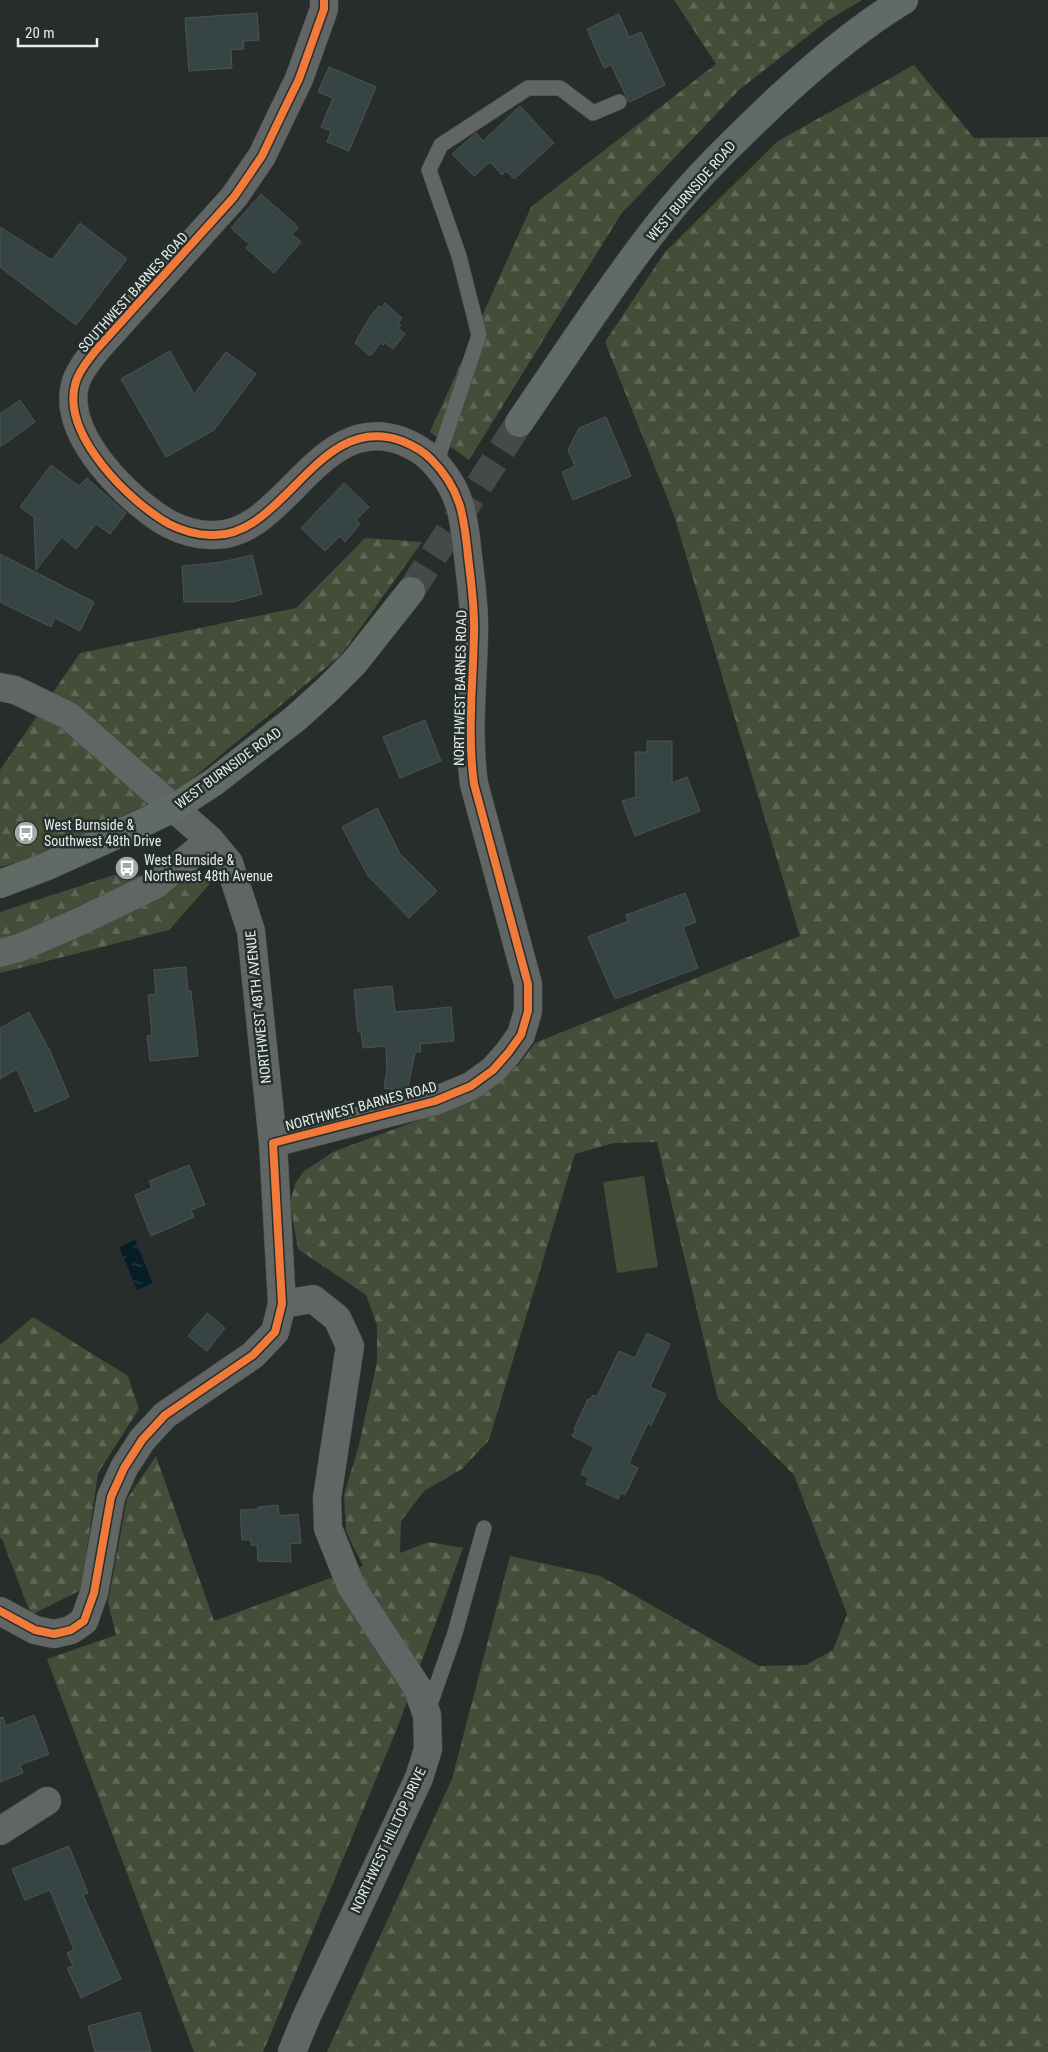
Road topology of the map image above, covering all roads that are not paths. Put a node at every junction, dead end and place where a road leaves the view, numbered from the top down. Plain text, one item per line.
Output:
1 (324, 0) edge
2 (904, 0) edge
3 (619, 102) dead end
4 (519, 423) tunnel mouth
5 (436, 464) junction
6 (464, 517) joint
7 (411, 591) tunnel mouth
8 (0, 687) edge
9 (174, 808) junction
10 (210, 840) junction
11 (0, 884) edge
12 (0, 953) edge
13 (273, 1143) junction
14 (282, 1304) junction
15 (484, 1528) dead end
16 (0, 1611) edge
17 (427, 1715) junction
18 (47, 1801) dead end
19 (0, 1831) edge
20 (292, 2052) edge

1 - 5 street, SOUTHWEST BARNES ROAD
2 - 4 main road, WEST BURNSIDE ROAD
3 - 5 lane
5 - 6 street, SOUTHWEST BARNES ROAD
6 - 13 street, NORTHWEST BARNES ROAD
7 - 9 main road, WEST BURNSIDE ROAD
8 - 9 street, NORTHWEST 48TH AVENUE
9 - 10 street, NORTHWEST 48TH AVENUE
9 - 11 main road, WEST BURNSIDE ROAD
10 - 12 street
10 - 13 street, NORTHWEST 48TH AVENUE
13 - 14 street, NORTHWEST BARNES ROAD
14 - 16 street, NORTHWEST BARNES ROAD
14 - 17 street, NORTHWEST HILLTOP DRIVE
15 - 17 lane
17 - 20 street, NORTHWEST HILLTOP DRIVE
18 - 19 street

